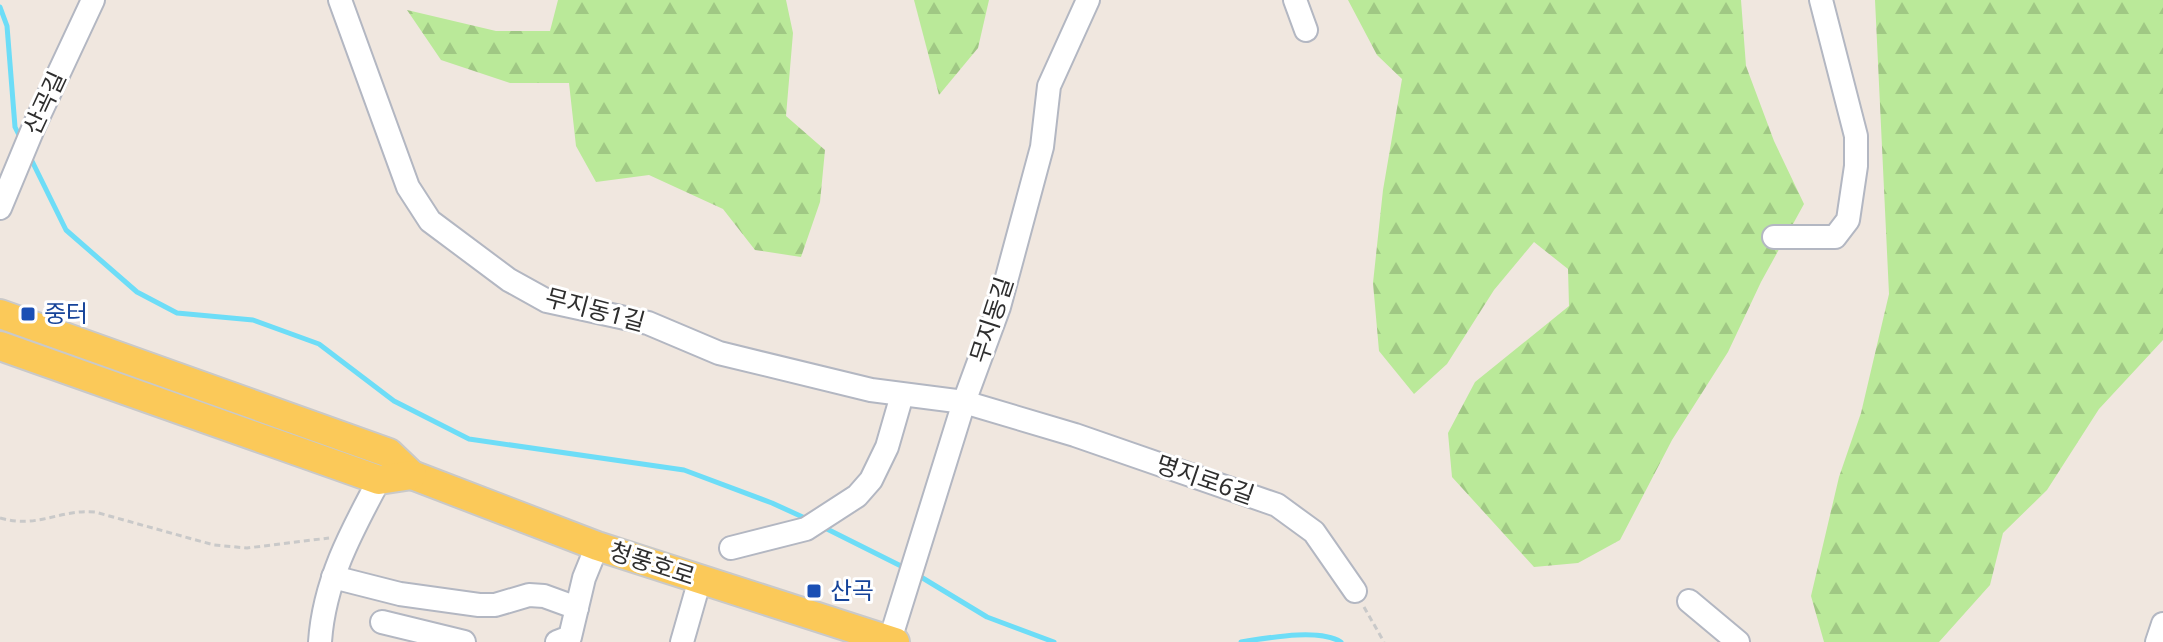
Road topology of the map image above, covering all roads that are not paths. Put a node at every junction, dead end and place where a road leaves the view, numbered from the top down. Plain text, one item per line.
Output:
1 (93, 0) edge
2 (340, 0) edge
3 (1088, 0) edge
4 (1295, 0) edge
5 (1821, 0) edge
6 (1306, 30) dead end
7 (0, 208) edge
8 (1774, 237) dead end
9 (0, 314) edge
10 (0, 346) edge
11 (902, 395) junction
12 (964, 402) junction
13 (412, 475) junction
14 (379, 480) junction
15 (597, 546) junction
16 (731, 548) dead end
17 (333, 577) junction
18 (700, 579) junction
19 (1355, 591) road end
20 (1689, 601) dead end
21 (577, 608) junction
22 (382, 622) dead end
23 (2163, 624) edge
24 (893, 641) edge
25 (320, 642) edge
26 (464, 642) edge
27 (557, 642) edge
28 (682, 642) edge
29 (1738, 642) edge
30 (2157, 642) edge

1 - 7 street, 산곡길
2 - 11 street, 무지동1길
3 - 12 street, 무지동길
4 - 6 street
5 - 8 street
9 - 13 main road, 청풍호로
10 - 14 main road, 청풍호로
11 - 12 street, 무지동1길
11 - 16 street
12 - 19 street, 명지로6길
12 - 24 street, 무지동길
13 - 14 main road, 청풍호로
13 - 15 main road, 청풍호로
14 - 17 street
15 - 18 main road, 청풍호로
15 - 21 street
17 - 21 street
17 - 25 street
18 - 24 main road, 청풍호로
18 - 28 street
20 - 29 street
21 - 27 street
22 - 26 street
23 - 30 street

